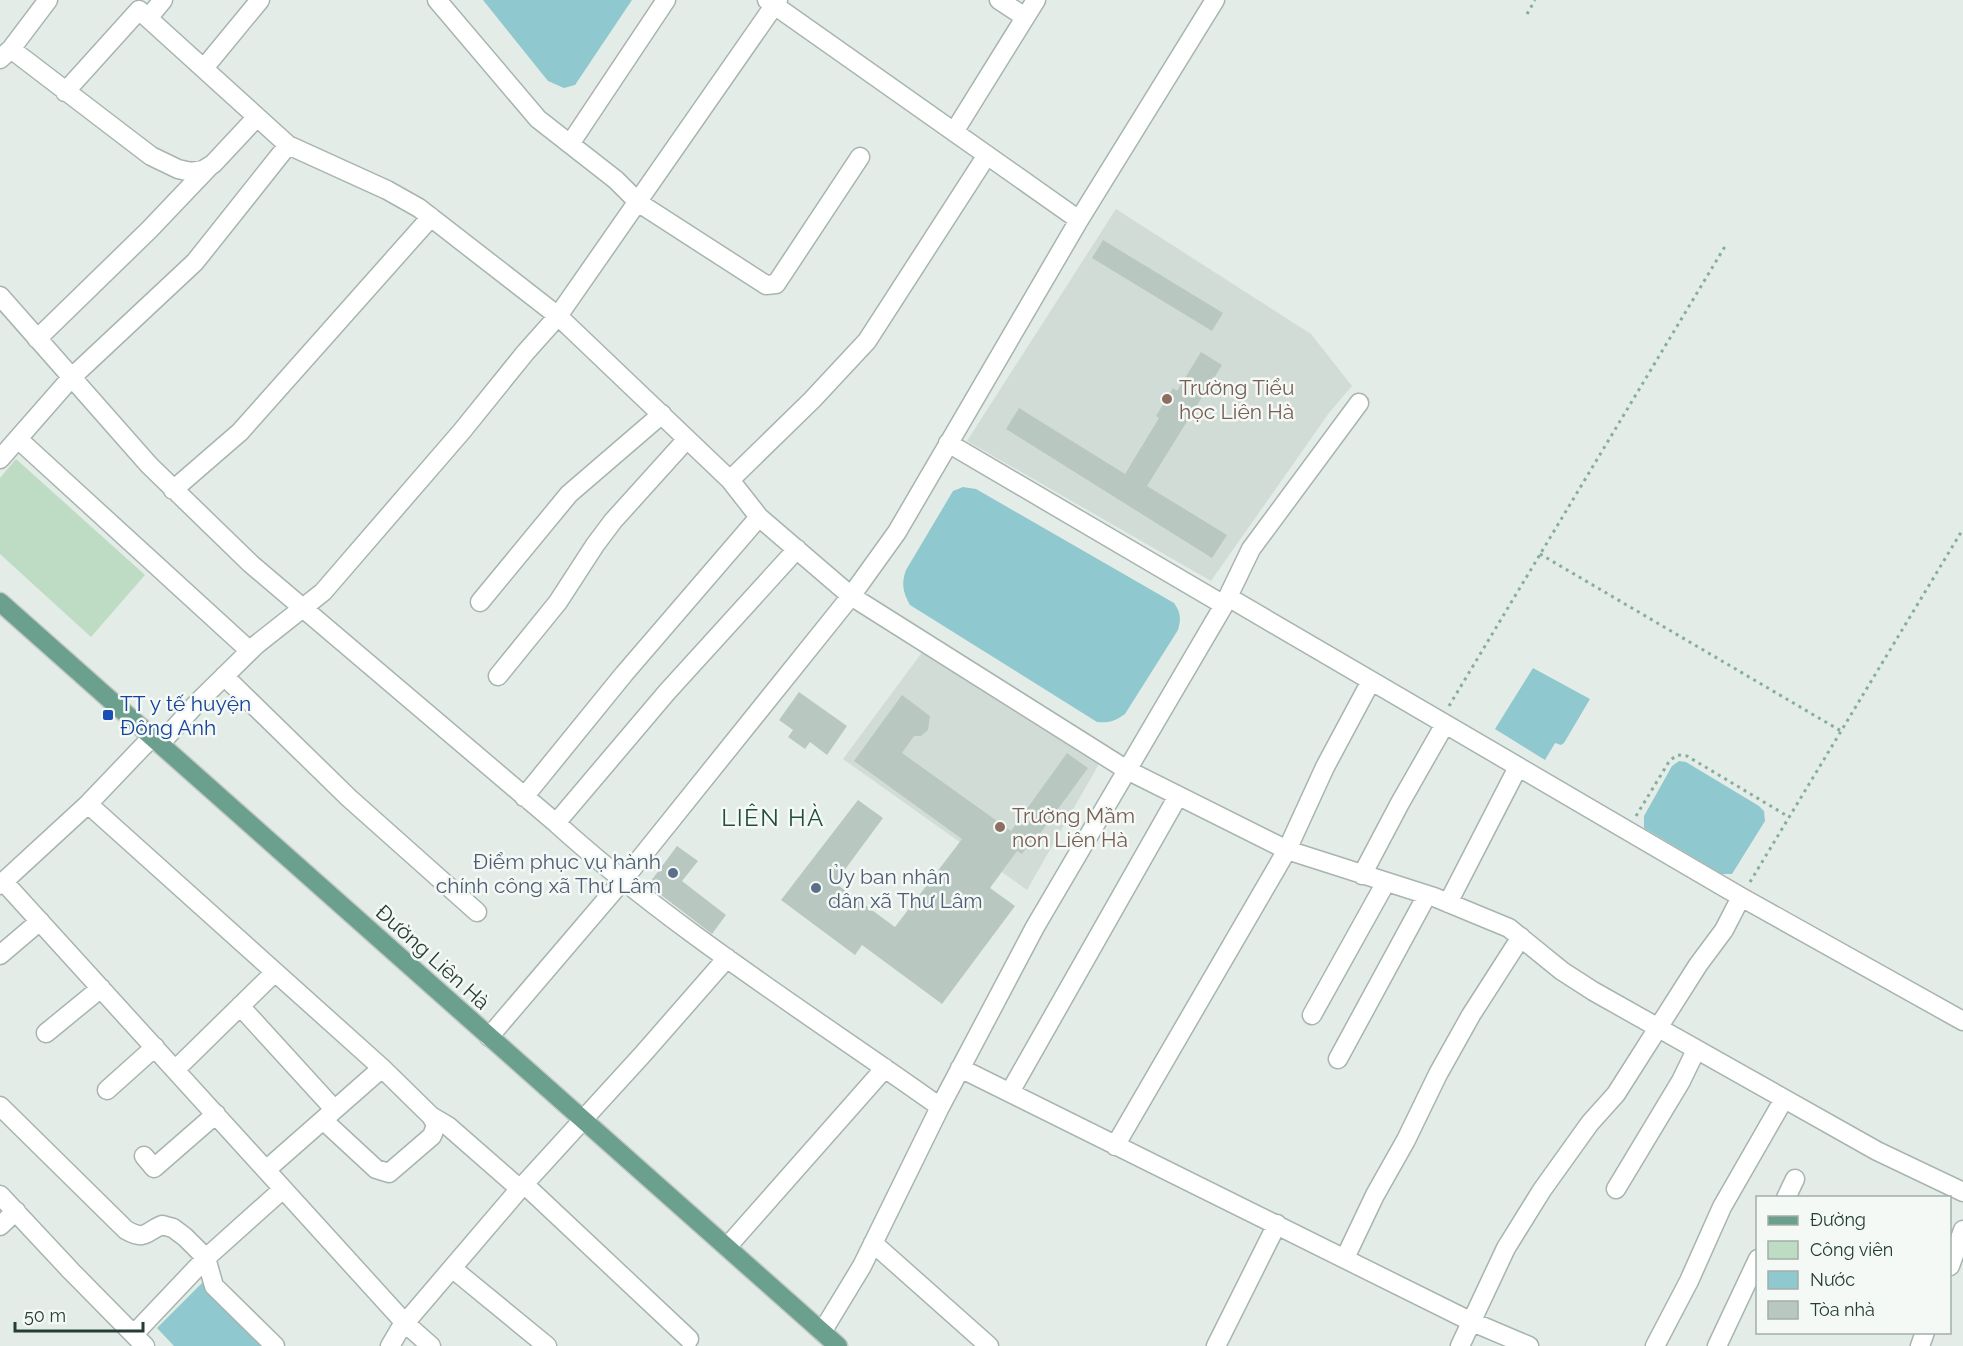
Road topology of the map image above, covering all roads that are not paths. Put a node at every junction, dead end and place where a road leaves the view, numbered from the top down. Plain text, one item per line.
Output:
1 (48, 0) edge
2 (163, 0) edge
3 (260, 0) edge
4 (437, 0) edge
5 (666, 0) edge
6 (999, 0) edge
7 (1035, 0) edge
8 (1215, 0) edge
9 (773, 2) edge
10 (149, 17) junction
11 (1025, 17) junction
12 (6, 54) edge
13 (204, 68) junction
14 (65, 92) junction
15 (256, 118) junction
16 (954, 132) junction
17 (570, 144) junction
18 (288, 145) junction
19 (987, 155) junction
20 (860, 157) dead end
21 (213, 164) junction
22 (639, 203) junction
23 (431, 217) junction
24 (1079, 220) junction
25 (0, 296) edge
26 (558, 316) junction
27 (37, 339) junction
28 (71, 378) junction
29 (1359, 403) dead end
30 (662, 414) junction
31 (18, 439) junction
32 (687, 439) junction
33 (948, 443) junction
34 (0, 459) edge
35 (730, 480) junction
36 (173, 490) junction
37 (759, 517) junction
38 (797, 549) junction
39 (851, 596) junction
40 (1226, 601) junction
41 (0, 602) edge
42 (480, 602) dead end
43 (303, 608) junction
44 (250, 651) junction
45 (224, 676) junction
46 (498, 676) dead end
47 (1371, 681) junction
48 (1443, 722) junction
49 (156, 740) junction
50 (1518, 767) junction
51 (1127, 770) junction
52 (1178, 796) junction
53 (524, 797) junction
54 (88, 804) junction
55 (556, 824) junction
56 (1287, 850) junction
57 (1362, 875) junction
58 (623, 880) junction
59 (1386, 882) junction
60 (2, 884) edge
61 (1427, 895) junction
62 (1741, 897) junction
63 (1448, 903) junction
64 (477, 912) dead end
65 (40, 921) junction
66 (1521, 937) junction
67 (0, 955) edge
68 (727, 958) junction
69 (275, 972) junction
70 (101, 988) junction
71 (240, 1006) junction
72 (1312, 1015) dead end
73 (1963, 1021) edge
74 (1658, 1029) junction
75 (46, 1033) dead end
76 (489, 1037) junction
77 (155, 1047) junction
78 (1696, 1050) junction
79 (1338, 1059) dead end
80 (382, 1068) junction
81 (885, 1068) junction
82 (960, 1068) junction
83 (175, 1070) junction
84 (107, 1090) dead end
85 (1010, 1092) junction
86 (1784, 1099) junction
87 (0, 1106) edge
88 (940, 1107) junction
89 (216, 1114) junction
90 (328, 1114) junction
91 (431, 1116) junction
92 (583, 1120) junction
93 (1115, 1146) junction
94 (144, 1156) dead end
95 (266, 1170) junction
96 (1795, 1179) dead end
97 (522, 1187) junction
98 (283, 1189) junction
99 (1616, 1189) dead end
100 (1963, 1192) edge
101 (0, 1195) edge
102 (1786, 1196) edge
103 (16, 1211) junction
104 (1277, 1224) junction
105 (0, 1226) edge
106 (1963, 1230) edge
107 (873, 1243) junction
108 (727, 1247) junction
109 (206, 1258) junction
110 (1345, 1258) junction
111 (1756, 1263) edge
112 (1951, 1263) edge
113 (453, 1269) junction
114 (1470, 1321) junction
115 (405, 1323) junction
116 (822, 1332) junction
117 (140, 1340) edge
118 (689, 1340) dead end
119 (275, 1346) edge
120 (390, 1346) edge
121 (431, 1346) edge
122 (547, 1346) edge
123 (838, 1346) edge
124 (989, 1346) edge
125 (1216, 1346) edge
126 (1460, 1346) edge
127 (1530, 1346) edge
128 (1655, 1346) edge
129 (1717, 1346) edge

1 - 12 street
2 - 10 street
3 - 13 street
4 - 17 street
5 - 17 street
6 - 11 street
7 - 11 street
8 - 24 street
9 - 16 street
9 - 22 street
10 - 13 street
10 - 14 street
11 - 16 street
12 - 14 street
13 - 15 street
14 - 21 street
15 - 18 street
15 - 21 street
16 - 19 street
17 - 22 street
18 - 23 street
18 - 28 street
19 - 24 street
19 - 35 street
20 - 22 street
21 - 27 street
22 - 26 street
23 - 26 street
23 - 36 street
24 - 33 street
25 - 27 street
26 - 30 street
26 - 43 street
27 - 28 street
28 - 31 street
28 - 36 street
29 - 40 street
30 - 32 street
30 - 42 street
31 - 34 street
31 - 44 street
32 - 35 street
32 - 46 street
33 - 39 street
33 - 40 street
35 - 37 street
36 - 43 street
37 - 38 street
37 - 53 street
38 - 39 street
38 - 55 street
39 - 51 street
39 - 58 street
40 - 47 street
40 - 51 street
41 - 49 main road, Đường Liên Hà
43 - 44 street
43 - 53 street
44 - 45 street
45 - 49 street
45 - 64 street
47 - 48 street
47 - 56 street
48 - 50 street
48 - 57 street
49 - 54 street
49 - 76 main road, Đường Liên Hà
50 - 62 street
50 - 63 street
51 - 52 street
51 - 82 street
52 - 56 street
52 - 85 street
53 - 55 street
54 - 60 street
54 - 69 street
55 - 58 street
56 - 57 street
56 - 93 street
57 - 59 street
58 - 68 street
58 - 76 street
59 - 61 street
59 - 72 street
60 - 65 street
61 - 63 street
61 - 79 street
62 - 73 street
62 - 74 street
63 - 66 street
65 - 67 street
65 - 70 street
66 - 74 street
66 - 110 street
68 - 81 street
68 - 92 street
69 - 71 street
69 - 80 street
70 - 75 street
70 - 77 street
71 - 83 street
71 - 90 street
74 - 78 street
74 - 114 street
76 - 92 main road, Đường Liên Hà
77 - 83 street
77 - 84 street
78 - 86 street
78 - 99 street
80 - 90 street
80 - 91 street
81 - 88 street
81 - 108 street
82 - 85 street
82 - 88 street
83 - 89 street
85 - 93 street
86 - 100 street
86 - 128 street
87 - 109 street
88 - 107 street
89 - 94 street
89 - 95 street
90 - 91 street
90 - 95 street
91 - 97 street
92 - 97 street
92 - 108 main road, Đường Liên Hà
93 - 104 street
95 - 98 street
96 - 102 street
97 - 113 street
97 - 118 street
98 - 109 street
98 - 115 street
101 - 103 street
103 - 105 street
103 - 117 street
104 - 110 street
104 - 125 street
106 - 112 street
107 - 116 street
107 - 124 street
108 - 116 main road, Đường Liên Hà
109 - 117 street
109 - 119 street
110 - 114 street
111 - 129 street
113 - 115 street
113 - 122 street
114 - 126 street
114 - 127 street
115 - 120 street
115 - 121 street
116 - 123 main road, Đường Liên Hà

